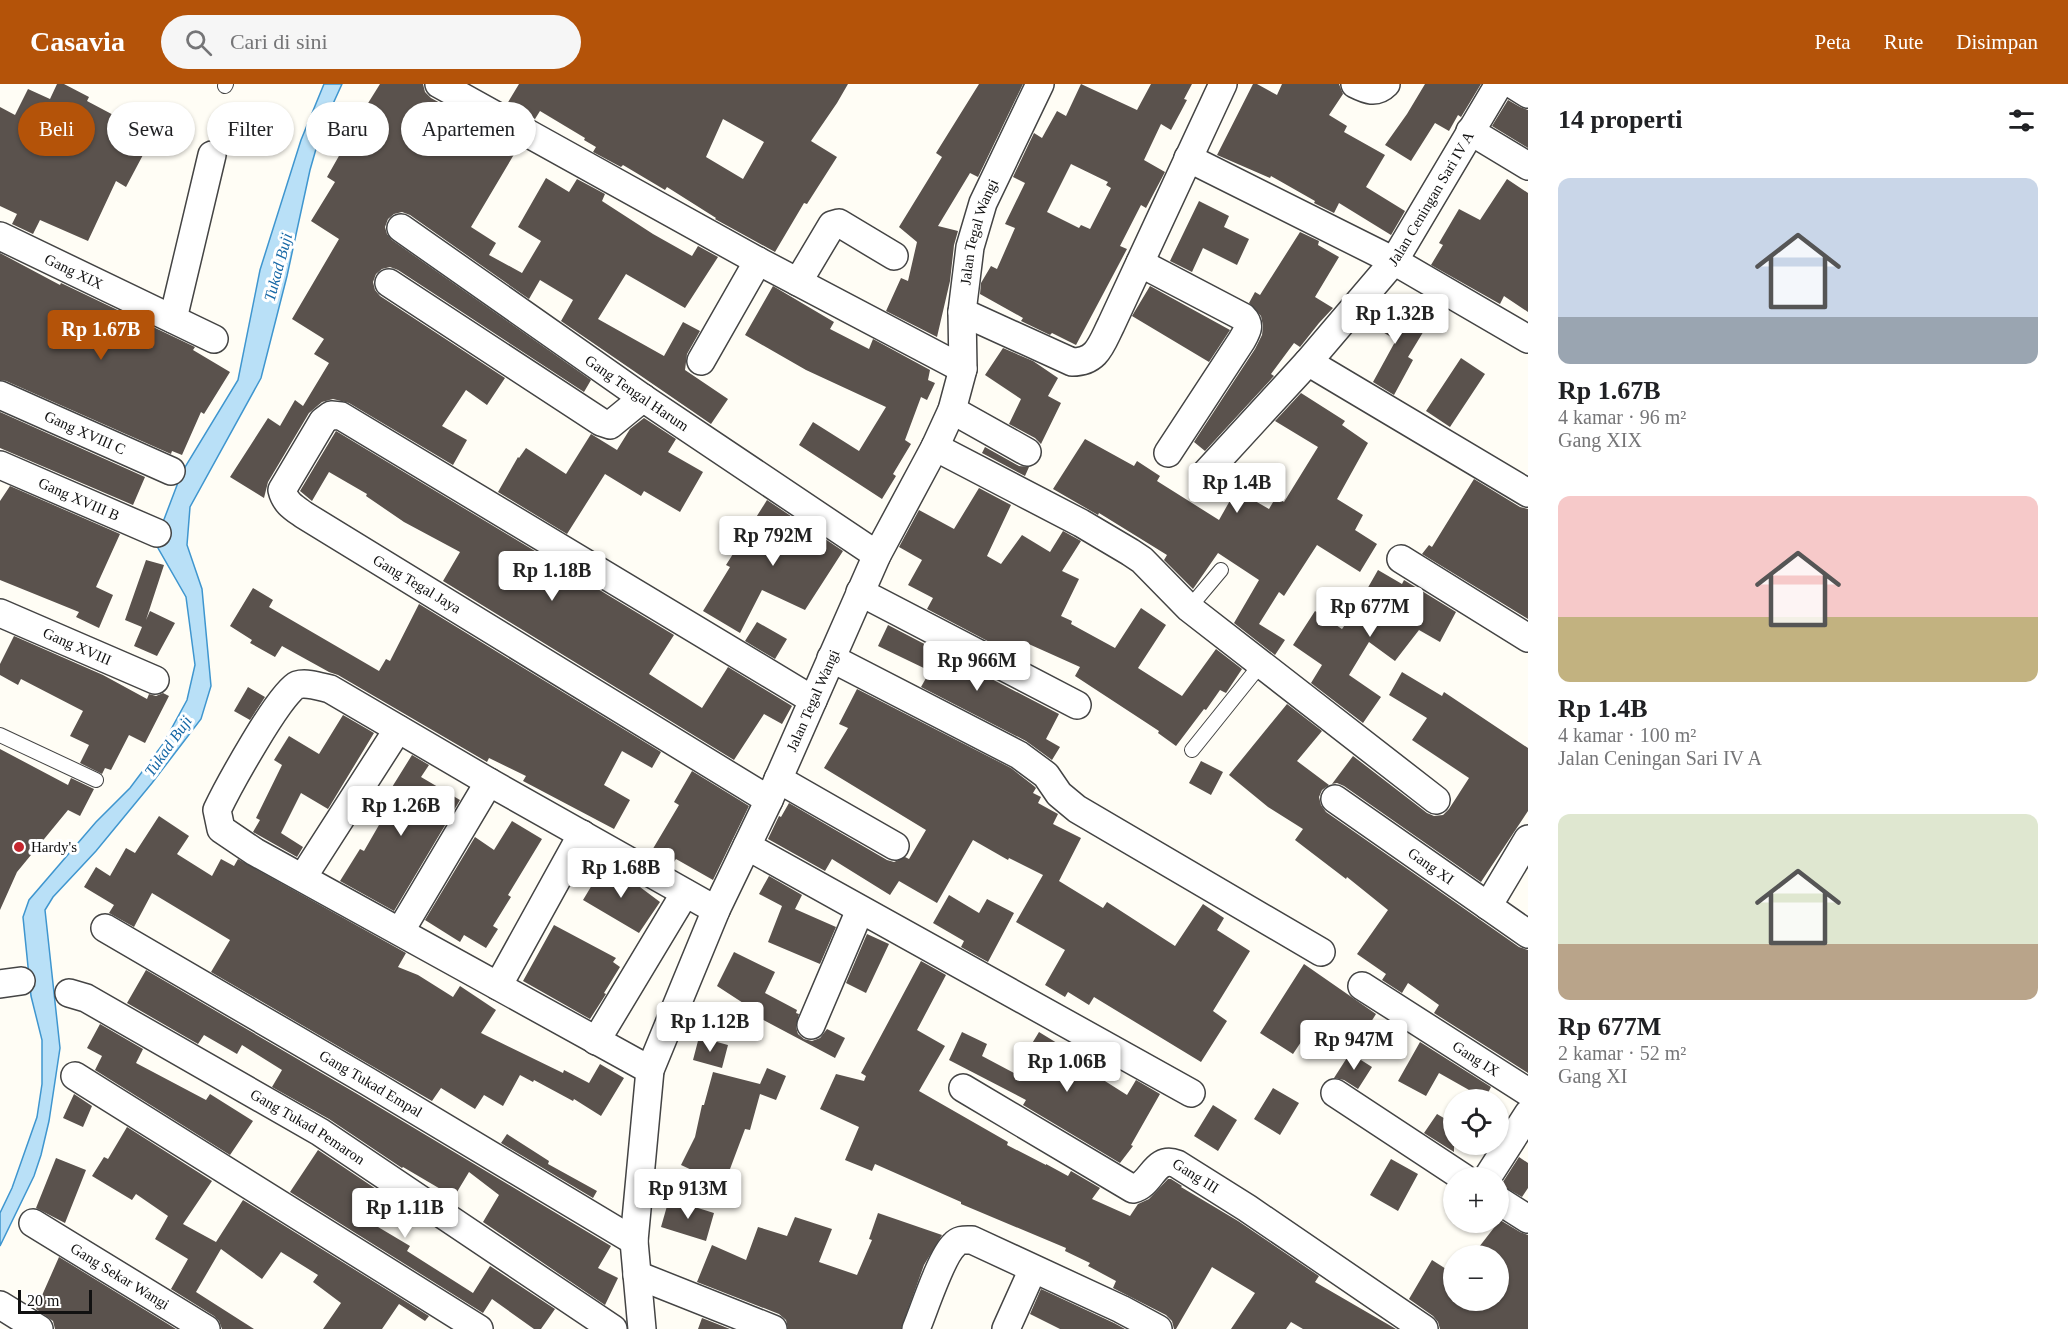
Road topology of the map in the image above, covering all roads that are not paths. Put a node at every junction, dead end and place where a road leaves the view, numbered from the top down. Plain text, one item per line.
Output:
1 (440, 84) edge
2 (1040, 84) edge
3 (1223, 84) edge
4 (1355, 84) edge
5 (1386, 84) edge
6 (1499, 84) edge
7 (1512, 84) edge
8 (1528, 94) edge
9 (1470, 131) junction
10 (212, 156) edge
11 (1188, 158) junction
12 (1528, 166) edge
13 (401, 228) dead end
14 (0, 236) edge
15 (894, 256) dead end
16 (758, 261) junction
17 (1394, 261) junction
18 (1140, 263) junction
19 (798, 282) junction
20 (389, 283) dead end
21 (962, 312) junction
22 (173, 319) junction
23 (214, 339) dead end
24 (1528, 339) edge
25 (701, 361) dead end
26 (1308, 362) junction
27 (963, 369) junction
28 (0, 395) edge
29 (643, 398) junction
30 (952, 410) junction
31 (935, 447) junction
32 (1027, 452) dead end
33 (1168, 453) dead end
34 (0, 465) edge
35 (171, 471) dead end
36 (1206, 473) dead end
37 (1528, 493) edge
38 (157, 533) dead end
39 (877, 555) junction
40 (1401, 558) dead end
41 (1221, 570) dead end
42 (860, 592) junction
43 (1189, 608) junction
44 (0, 613) edge
45 (1528, 638) edge
46 (831, 658) junction
47 (1261, 664) junction
48 (155, 680) dead end
49 (813, 700) junction
50 (1077, 705) dead end
51 (398, 729) junction
52 (0, 735) edge
53 (1192, 750) dead end
54 (96, 780) dead end
55 (489, 782) junction
56 (773, 790) junction
57 (1335, 799) dead end
58 (1436, 800) dead end
59 (582, 834) junction
60 (1528, 839) edge
61 (747, 846) junction
62 (895, 846) dead end
63 (303, 877) junction
64 (685, 893) junction
65 (1488, 906) junction
66 (716, 910) junction
67 (860, 910) junction
68 (105, 928) dead end
69 (400, 930) junction
70 (1528, 933) edge
71 (1321, 952) dead end
72 (498, 986) junction
73 (1362, 986) dead end
74 (77, 995) dead end
75 (811, 1025) dead end
76 (596, 1041) junction
77 (650, 1070) junction
78 (75, 1076) dead end
79 (963, 1088) dead end
80 (1528, 1092) edge
81 (1191, 1093) dead end
82 (1335, 1093) dead end
83 (1528, 1114) edge
84 (1447, 1167) edge
85 (1494, 1167) edge
86 (1509, 1207) edge
87 (1528, 1219) edge
88 (33, 1223) dead end
89 (634, 1241) junction
90 (1033, 1269) junction
91 (637, 1275) junction
92 (0, 1305) edge
93 (39, 1329) edge
94 (206, 1329) edge
95 (479, 1329) edge
96 (613, 1329) edge
97 (642, 1329) edge
98 (773, 1329) edge
99 (916, 1329) edge
100 (1006, 1329) edge
101 (1158, 1329) edge
102 (1424, 1329) edge

1 - 16 street
2 - 21 street, Jalan Tegal Wangi
3 - 11 street
4 - 5 street
6 - 9 street, Jalan Ceningan Sari IV A
7 - 8 street
9 - 12 street
9 - 17 street, Jalan Ceningan Sari IV A
10 - 22 street
11 - 17 street
11 - 18 street
13 - 29 street, Gang Tengal Harum
14 - 22 street, Gang XIX
15 - 19 street
16 - 19 street
16 - 25 street
17 - 24 street
17 - 26 street, Jalan Ceningan Sari IV A
18 - 21 street
18 - 33 street
19 - 27 street
20 - 29 street
21 - 27 street, Jalan Tegal Wangi
22 - 23 street, Gang XIX
26 - 36 street, Jalan Ceningan Sari IV A
26 - 37 street
27 - 30 street, Jalan Tegal Wangi
28 - 35 street, Gang XVIII C
29 - 39 street, Gang Tengal Harum
30 - 31 street, Jalan Tegal Wangi
30 - 32 street
31 - 39 street, Jalan Tegal Wangi
31 - 43 street
34 - 38 street, Gang XVIII B
39 - 42 street, Jalan Tegal Wangi
40 - 45 street
41 - 43 lane
42 - 46 street, Jalan Tegal Wangi
42 - 50 street
43 - 47 street
44 - 48 street, Gang XVIII
46 - 49 street, Jalan Tegal Wangi
46 - 71 street
47 - 53 lane
47 - 58 street
49 - 56 street, Jalan Tegal Wangi
49 - 56 street, Gang Tegal Jaya
51 - 55 street
51 - 63 street
51 - 63 street
52 - 54 lane
55 - 59 street
55 - 69 street
56 - 61 street, Jalan Tegal Wangi
56 - 62 street
57 - 65 street, Gang XI
59 - 64 street
59 - 72 street
60 - 65 street
61 - 66 street, Jalan Tegal Wangi
61 - 67 street
63 - 69 street
64 - 66 street
64 - 76 street
65 - 70 street, Gang XI
66 - 77 street, Jalan Tegal Wangi
67 - 75 street
67 - 81 street
68 - 89 street, Gang Tukad Empal
69 - 72 street
72 - 76 street
73 - 80 street, Gang IX
74 - 96 street, Gang Tukad Pemaron
76 - 77 street
77 - 89 street, Jalan Tegal Wangi
78 - 95 street
79 - 102 street, Gang III
82 - 84 street
83 - 85 street
86 - 87 street
88 - 94 street, Gang Sekar Wangi
89 - 91 street, Jalan Tegal Wangi
90 - 99 street
90 - 100 street
90 - 101 street
91 - 97 street, Jalan Tegal Wangi
91 - 98 street
92 - 93 street

